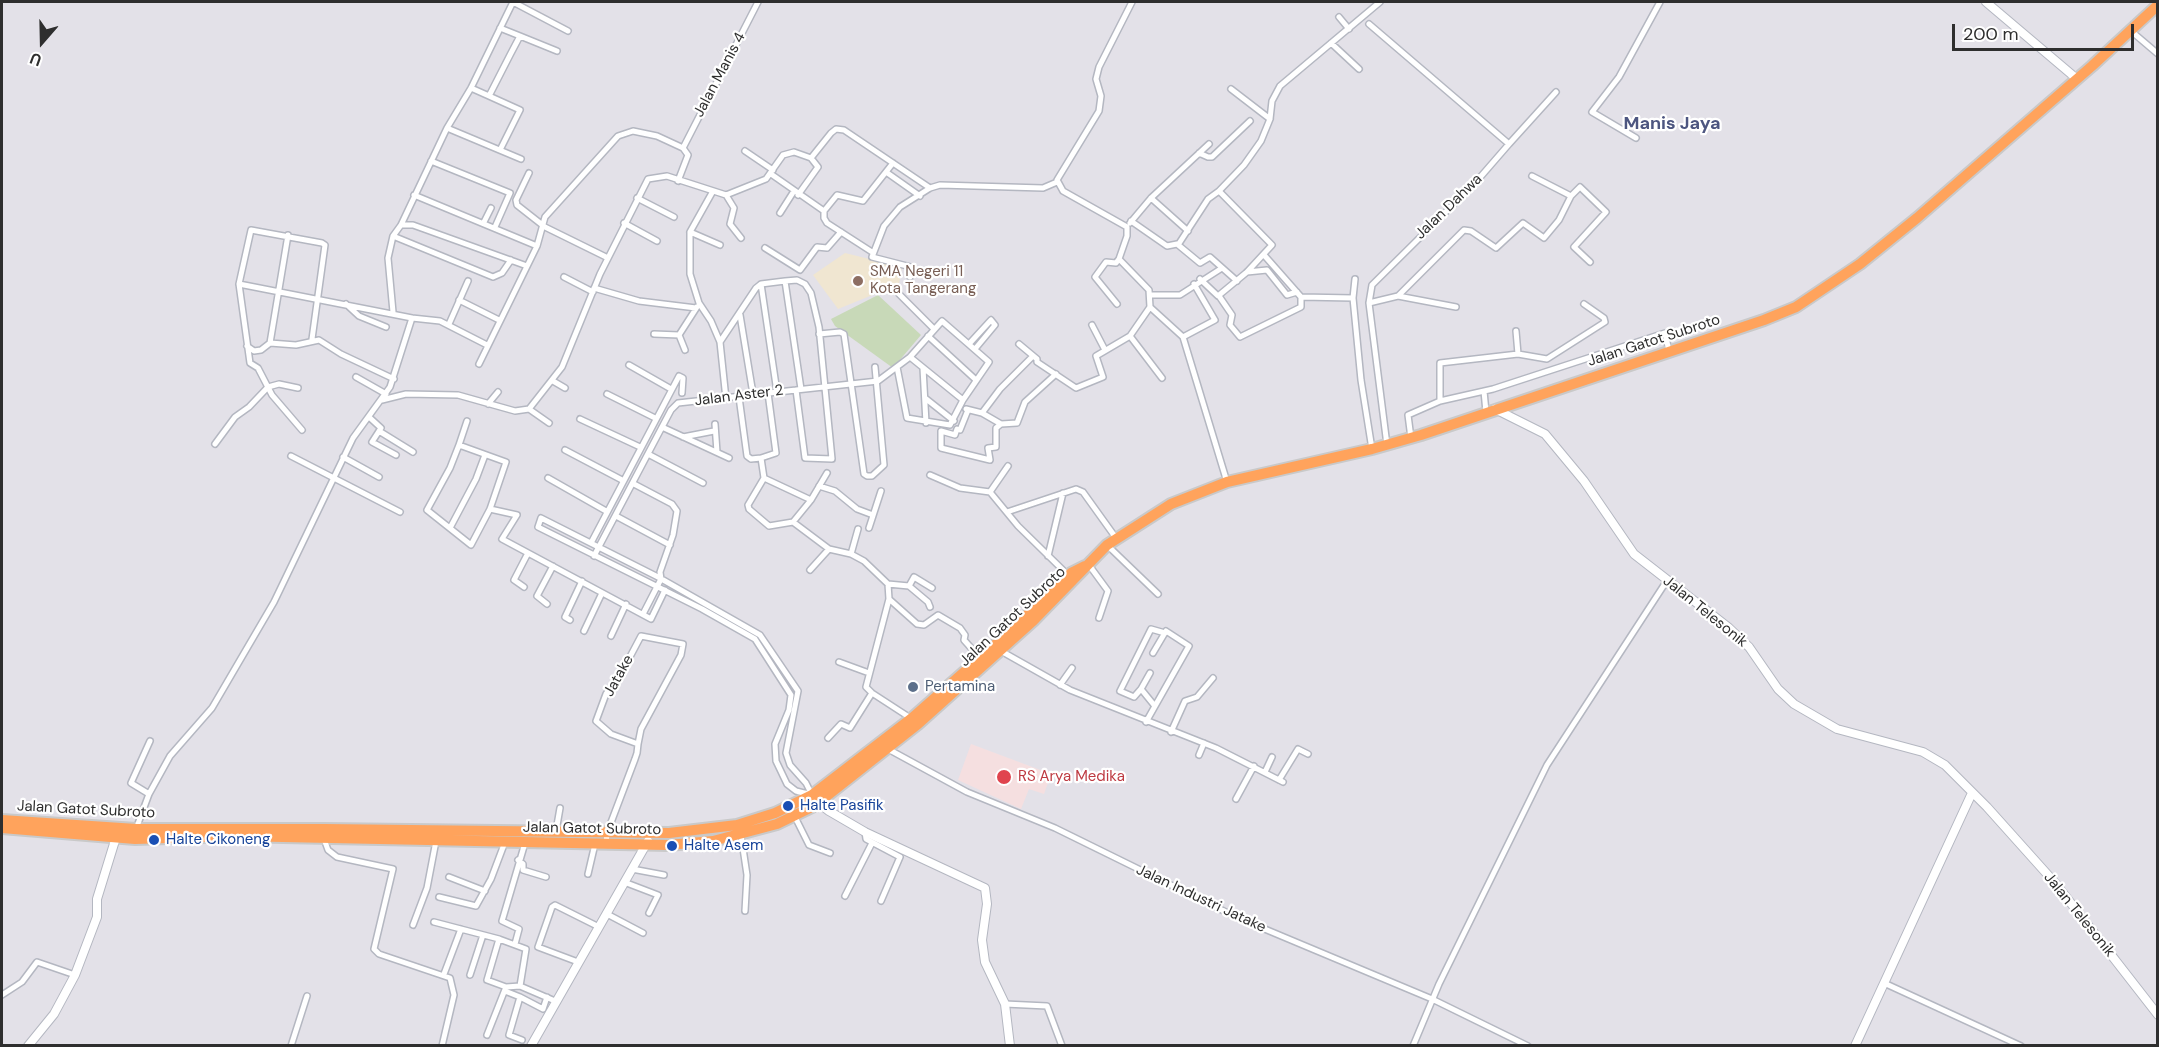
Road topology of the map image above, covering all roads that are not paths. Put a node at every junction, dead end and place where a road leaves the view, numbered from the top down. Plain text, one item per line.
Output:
1 (513, 2) edge
2 (758, 2) edge
3 (1132, 2) edge
4 (1380, 2) edge
5 (1660, 2) edge
6 (1986, 2) edge
7 (2157, 5) edge
8 (1339, 17) dead end
9 (1369, 24) dead end
10 (500, 28) junction
11 (1348, 29) junction
12 (568, 31) dead end
13 (2131, 31) junction
14 (520, 36) junction
15 (1331, 43) junction
16 (558, 51) dead end
17 (2157, 54) edge
18 (1359, 69) dead end
19 (2077, 79) junction
20 (471, 88) junction
21 (1232, 88) dead end
22 (1556, 92) dead end
23 (489, 96) junction
24 (1270, 118) junction
25 (1250, 121) dead end
26 (447, 128) junction
27 (1636, 138) dead end
28 (1209, 144) dead end
29 (1509, 144) junction
30 (683, 148) junction
31 (500, 150) junction
32 (745, 151) dead end
33 (1199, 153) junction
34 (811, 158) junction
35 (520, 159) dead end
36 (431, 161) junction
37 (893, 163) junction
38 (772, 172) junction
39 (886, 172) junction
40 (529, 173) dead end
41 (1533, 176) dead end
42 (678, 181) junction
43 (1057, 182) junction
44 (930, 188) junction
45 (713, 191) junction
46 (1220, 191) junction
47 (796, 193) junction
48 (414, 195) junction
49 (726, 195) junction
50 (920, 196) junction
51 (1571, 196) junction
52 (637, 198) junction
53 (1151, 198) junction
54 (491, 208) dead end
55 (824, 211) junction
56 (780, 213) dead end
57 (674, 217) dead end
58 (1131, 221) junction
59 (484, 222) junction
60 (624, 223) junction
61 (401, 225) junction
62 (1127, 226) junction
63 (495, 227) junction
64 (546, 227) junction
65 (1188, 231) junction
66 (690, 232) junction
67 (841, 232) junction
68 (288, 235) junction
69 (393, 236) junction
70 (741, 238) dead end
71 (657, 241) dead end
72 (720, 244) dead end
73 (1178, 244) junction
74 (537, 246) junction
75 (765, 248) dead end
76 (872, 252) junction
77 (1264, 255) junction
78 (608, 258) junction
79 (1119, 259) junction
80 (511, 260) junction
81 (1590, 262) dead end
82 (527, 266) junction
83 (1222, 267) junction
84 (1247, 272) junction
85 (564, 277) dead end
86 (910, 277) dead end
87 (1200, 279) junction
88 (1355, 279) dead end
89 (1237, 281) junction
90 (468, 282) dead end
91 (785, 283) junction
92 (239, 284) junction
93 (761, 284) junction
94 (1194, 284) junction
95 (594, 290) junction
96 (279, 291) junction
97 (899, 294) dead end
98 (1299, 294) junction
99 (1150, 295) junction
100 (1219, 296) junction
101 (1398, 296) junction
102 (1353, 298) junction
103 (317, 299) junction
104 (459, 300) junction
105 (344, 303) junction
106 (1370, 303) junction
107 (1117, 304) dead end
108 (1584, 304) dead end
109 (697, 306) junction
110 (1150, 307) junction
111 (1456, 307) dead end
112 (393, 312) junction
113 (740, 315) junction
114 (412, 318) junction
115 (499, 320) junction
116 (449, 324) junction
117 (1092, 325) dead end
118 (386, 327) dead end
119 (934, 329) junction
120 (1516, 331) dead end
121 (819, 333) junction
122 (654, 334) dead end
123 (679, 335) junction
124 (928, 336) junction
125 (1130, 336) junction
126 (1183, 337) junction
127 (312, 339) junction
128 (720, 342) junction
129 (270, 343) junction
130 (969, 344) junction
131 (1019, 344) dead end
132 (487, 345) junction
133 (247, 346) junction
134 (975, 349) junction
135 (685, 350) dead end
136 (1105, 350) junction
137 (1669, 351) junction
138 (1518, 354) junction
139 (1033, 356) junction
140 (910, 357) junction
141 (479, 364) dead end
142 (629, 365) dead end
143 (897, 367) junction
144 (875, 368) dead end
145 (923, 368) junction
146 (1056, 374) junction
147 (356, 377) dead end
148 (1162, 378) dead end
149 (394, 379) junction
150 (976, 380) junction
151 (553, 381) junction
152 (878, 381) junction
153 (852, 383) junction
154 (825, 386) junction
155 (268, 387) junction
156 (298, 388) dead end
157 (565, 388) dead end
158 (671, 389) junction
159 (798, 389) junction
160 (1484, 391) junction
161 (498, 392) dead end
162 (777, 392) junction
163 (682, 393) dead end
164 (768, 393) junction
165 (386, 394) junction
166 (607, 394) dead end
167 (753, 394) junction
168 (739, 397) junction
169 (926, 398) junction
170 (726, 399) junction
171 (382, 400) junction
172 (963, 400) junction
173 (1440, 401) junction
174 (488, 404) junction
175 (529, 409) junction
176 (1490, 411) junction
177 (982, 413) junction
178 (369, 417) junction
179 (655, 418) junction
180 (580, 419) dead end
181 (467, 421) dead end
182 (954, 421) junction
183 (549, 423) dead end
184 (926, 423) junction
185 (715, 424) dead end
186 (1001, 424) junction
187 (662, 427) junction
188 (302, 429) dead end
189 (379, 431) junction
190 (714, 431) junction
191 (682, 437) junction
192 (1411, 438) junction
193 (215, 444) dead end
194 (459, 445) junction
195 (1387, 445) junction
196 (640, 447) junction
197 (1372, 449) junction
198 (565, 450) dead end
199 (412, 452) dead end
200 (717, 452) junction
201 (648, 454) junction
202 (396, 455) dead end
203 (485, 455) junction
204 (291, 456) dead end
205 (343, 457) junction
206 (729, 458) dead end
207 (761, 458) junction
208 (1008, 466) dead end
209 (827, 473) dead end
210 (930, 475) dead end
211 (379, 477) dead end
212 (334, 478) junction
213 (548, 478) dead end
214 (764, 478) junction
215 (622, 480) junction
216 (1227, 482) junction
217 (703, 483) dead end
218 (634, 484) junction
219 (819, 486) junction
220 (881, 491) dead end
221 (990, 492) junction
222 (1063, 493) junction
223 (811, 500) junction
224 (490, 509) junction
225 (606, 511) junction
226 (400, 512) dead end
227 (1007, 512) junction
228 (873, 515) junction
229 (616, 516) junction
230 (793, 522) junction
231 (450, 528) junction
232 (869, 528) dead end
233 (858, 530) dead end
234 (1116, 538) junction
235 (591, 543) junction
236 (670, 545) junction
237 (1107, 545) junction
238 (599, 547) junction
239 (829, 549) junction
240 (528, 553) junction
241 (851, 554) junction
242 (594, 556) junction
243 (1048, 556) junction
244 (1086, 565) junction
245 (553, 566) junction
246 (810, 570) dead end
247 (657, 574) junction
248 (1068, 575) junction
249 (662, 579) junction
250 (582, 581) junction
251 (1666, 582) junction
252 (650, 583) junction
253 (888, 584) junction
254 (657, 586) junction
255 (909, 586) junction
256 (524, 587) dead end
257 (932, 588) dead end
258 (665, 590) junction
259 (602, 592) junction
260 (1158, 594) dead end
261 (889, 599) junction
262 (547, 604) dead end
263 (626, 604) junction
264 (930, 607) dead end
265 (643, 614) junction
266 (1099, 618) dead end
267 (570, 620) dead end
268 (584, 631) dead end
269 (1165, 633) junction
270 (611, 636) dead end
271 (758, 637) junction
272 (1001, 651) junction
273 (1153, 652) dead end
274 (980, 658) junction
275 (839, 662) dead end
276 (1072, 668) dead end
277 (869, 673) junction
278 (1150, 673) dead end
279 (1213, 678) dead end
280 (1060, 684) junction
281 (1141, 689) junction
282 (872, 693) junction
283 (1154, 705) junction
284 (915, 721) junction
285 (1146, 722) junction
286 (1171, 732) junction
287 (828, 738) dead end
288 (150, 741) dead end
289 (1204, 743) junction
290 (638, 744) junction
291 (883, 746) junction
292 (1308, 754) dead end
293 (1198, 756) dead end
294 (1272, 757) dead end
295 (1254, 766) junction
296 (1264, 772) junction
297 (799, 776) junction
298 (787, 784) junction
299 (1972, 793) junction
300 (149, 794) junction
301 (815, 799) junction
302 (1236, 799) dead end
303 (560, 808) dead end
304 (795, 817) junction
305 (2, 820) edge
306 (2, 828) edge
307 (556, 831) junction
308 (865, 832) junction
309 (117, 833) junction
310 (324, 833) junction
311 (651, 833) junction
312 (135, 834) junction
313 (741, 835) junction
314 (603, 840) junction
315 (436, 841) junction
316 (505, 842) junction
317 (525, 843) junction
318 (872, 843) junction
319 (647, 844) junction
320 (830, 854) dead end
321 (518, 860) junction
322 (632, 869) junction
323 (588, 874) dead end
324 (664, 875) dead end
325 (449, 877) dead end
326 (546, 877) dead end
327 (624, 882) junction
328 (484, 891) junction
329 (845, 896) dead end
330 (439, 897) dead end
331 (881, 901) dead end
332 (745, 911) dead end
333 (649, 913) dead end
334 (607, 914) junction
335 (434, 922) dead end
336 (413, 925) dead end
337 (600, 927) junction
338 (461, 929) junction
339 (643, 933) dead end
340 (483, 935) junction
341 (499, 939) junction
342 (514, 944) junction
343 (578, 962) junction
344 (444, 974) junction
345 (75, 975) junction
346 (470, 975) dead end
347 (1884, 983) junction
348 (520, 986) junction
349 (505, 989) junction
350 (2, 995) edge
351 (307, 996) dead end
352 (520, 997) junction
353 (551, 999) junction
354 (1432, 999) junction
355 (1005, 1004) junction
356 (2157, 1015) edge
357 (487, 1035) dead end
358 (522, 1040) dead end
359 (28, 1046) edge
360 (291, 1046) edge
361 (442, 1046) edge
362 (531, 1046) edge
363 (1010, 1046) edge
364 (1062, 1046) edge
365 (1413, 1046) edge
366 (1528, 1046) edge
367 (1855, 1046) edge
368 (2021, 1046) edge

1 - 10 street
1 - 12 street
2 - 30 street, Jalan Manis 4
3 - 43 street
4 - 11 street
5 - 27 street
6 - 19 street
7 - 13 highway, Jalan Gatot Subroto
8 - 11 street
9 - 29 street
10 - 14 street
10 - 20 street
11 - 15 street
13 - 17 street
13 - 19 highway, Jalan Gatot Subroto
14 - 16 street
14 - 23 street
15 - 18 street
15 - 24 street
19 - 137 highway, Jalan Gatot Subroto
20 - 23 street
20 - 26 street
21 - 24 street
22 - 29 street, Jalan Dahwa
23 - 31 street
24 - 46 street
25 - 33 street
26 - 31 street
26 - 36 street
28 - 33 street
29 - 106 street, Jalan Dahwa
30 - 42 street
30 - 64 street
31 - 35 street
32 - 38 street
33 - 53 street
34 - 37 street
34 - 38 street
34 - 47 street
36 - 48 street
36 - 63 street
37 - 39 street
37 - 44 street
38 - 47 street
38 - 49 street
39 - 50 street
39 - 55 street
40 - 64 street
41 - 51 street
42 - 45 street
42 - 52 street
43 - 44 street
43 - 62 street
44 - 50 street
45 - 49 street
45 - 66 street
46 - 65 street
46 - 77 street
47 - 55 street
47 - 56 street
48 - 59 street
48 - 61 street
49 - 70 street
50 - 76 street
51 - 81 street
51 - 101 street
52 - 57 street
52 - 60 street
53 - 58 street
53 - 65 street
54 - 59 street
55 - 67 street
58 - 62 street
58 - 73 street
59 - 63 street
60 - 71 street
60 - 78 street
61 - 69 street
61 - 80 street
62 - 79 street
63 - 74 street
64 - 74 street
64 - 78 street
65 - 73 street
66 - 72 street
66 - 109 street
67 - 75 street
67 - 76 street
68 - 92 street
68 - 96 street
68 - 103 street
69 - 80 street
69 - 112 street
73 - 83 street
74 - 82 street
76 - 86 street
77 - 84 street
77 - 98 street
78 - 95 street
79 - 99 street
79 - 107 street
80 - 82 street
82 - 115 street
83 - 87 street
83 - 89 street
84 - 89 street
84 - 98 street
85 - 95 street
87 - 94 street
87 - 100 street
88 - 102 street
89 - 100 street
90 - 104 street
91 - 93 street
91 - 121 street
91 - 159 street
92 - 96 street
92 - 133 street
93 - 113 street
93 - 162 street
94 - 99 street
94 - 126 street
95 - 109 street
95 - 151 street
96 - 103 street
96 - 129 street
97 - 119 street
98 - 100 street
98 - 102 street
99 - 110 street
101 - 106 street
101 - 111 street
102 - 197 street
103 - 105 street
103 - 127 street
104 - 115 street
104 - 116 street
105 - 112 street
105 - 118 street
106 - 195 street, Jalan Dahwa
108 - 138 street
109 - 123 street
109 - 128 street
110 - 125 street
110 - 126 street
112 - 114 street
113 - 128 street
113 - 167 street
114 - 116 street
114 - 149 street
115 - 132 street
116 - 132 street
117 - 136 street
119 - 124 street
119 - 130 street
120 - 138 street
121 - 153 street
121 - 154 street
122 - 123 street
123 - 135 street
124 - 140 street
124 - 150 street
125 - 136 street
125 - 148 street
126 - 216 street
127 - 129 street
127 - 149 street
128 - 170 street
129 - 133 street
130 - 134 street
130 - 134 street
131 - 139 street
132 - 141 street
133 - 155 street
134 - 150 street
136 - 146 street
137 - 160 street
137 - 176 highway, Jalan Gatot Subroto
138 - 173 street
139 - 146 street
139 - 177 street
140 - 143 street
140 - 145 street
142 - 158 street
143 - 152 street
143 - 184 street
144 - 152 street
145 - 169 street
145 - 172 street
146 - 186 street
147 - 165 street
149 - 165 street
150 - 172 street
151 - 157 street
151 - 175 street
152 - 153 street, Jalan Aster 2
152 - 153 street
153 - 154 street, Jalan Aster 2
154 - 159 street, Jalan Aster 2
154 - 159 street
155 - 156 street
155 - 188 street
155 - 193 street
158 - 163 street
158 - 179 street
159 - 162 street, Jalan Aster 2
160 - 173 street
160 - 176 street
161 - 174 street
162 - 164 street, Jalan Aster 2
164 - 167 street, Jalan Aster 2
164 - 207 street
165 - 171 street
166 - 179 street
167 - 168 street, Jalan Aster 2
168 - 170 street, Jalan Aster 2
168 - 207 street
169 - 182 street
169 - 184 street
170 - 187 street, Jalan Aster 2
171 - 174 street
171 - 178 street
172 - 182 street
173 - 192 street
174 - 175 street
175 - 183 street
176 - 192 highway, Jalan Gatot Subroto
176 - 251 street, Jalan Telesonik
177 - 186 street
177 - 186 street
178 - 189 street
178 - 205 street
179 - 196 street
180 - 196 street
181 - 194 street
182 - 184 street
185 - 190 street
187 - 191 street
187 - 201 street, Jalan Aster 2
189 - 199 street
189 - 202 street
190 - 191 street
190 - 200 street
191 - 200 street
192 - 195 highway, Jalan Gatot Subroto
194 - 203 street
194 - 231 street
195 - 197 highway, Jalan Gatot Subroto
196 - 215 street
197 - 216 highway, Jalan Gatot Subroto
198 - 215 street
200 - 206 street
201 - 217 street
201 - 218 street, Jalan Aster 2
203 - 224 street
203 - 231 street
204 - 212 street
205 - 211 street
205 - 212 street
207 - 214 street
208 - 221 street
209 - 219 street
210 - 221 street
212 - 226 street
212 - 300 street
213 - 225 street
214 - 223 street
214 - 230 street
215 - 225 street
216 - 234 highway, Jalan Gatot Subroto
218 - 229 street, Jalan Aster 2
218 - 236 street
219 - 223 street
219 - 228 street
220 - 228 street
221 - 227 street
222 - 227 street
222 - 234 street
222 - 243 street
223 - 230 street
224 - 231 street
224 - 240 street
225 - 235 street
227 - 243 street
228 - 232 street
229 - 236 street
229 - 238 street, Jalan Aster 2
230 - 239 street
233 - 241 street
234 - 237 highway, Jalan Gatot Subroto
235 - 238 street
235 - 242 street
236 - 247 street
237 - 244 highway, Jalan Gatot Subroto
237 - 260 street
238 - 242 street, Jalan Aster 2
238 - 247 street
239 - 241 street
239 - 246 street
240 - 245 street
240 - 256 street
241 - 253 street
242 - 252 street
243 - 248 street
244 - 248 highway, Jalan Gatot Subroto
244 - 266 street
244 - 272 highway, Jalan Gatot Subroto
245 - 250 street
245 - 262 street
247 - 249 street
247 - 252 street
248 - 274 highway, Jalan Gatot Subroto
249 - 254 street
249 - 271 street
250 - 259 street
250 - 267 street
251 - 299 street, Jalan Telesonik
251 - 354 street
252 - 254 street
253 - 255 street
253 - 261 street
254 - 258 street
254 - 265 street
255 - 257 street
255 - 264 street
258 - 265 street
258 - 271 street
259 - 263 street
259 - 268 street
261 - 274 street
261 - 277 street
263 - 265 street
263 - 270 street
269 - 273 street
269 - 281 street
269 - 283 street
271 - 297 street
271 - 298 street
272 - 280 street
272 - 284 highway, Jalan Gatot Subroto
274 - 284 highway, Jalan Gatot Subroto
275 - 277 street
276 - 280 street
277 - 282 street
278 - 281 street
279 - 286 street
280 - 285 street
281 - 283 street
282 - 284 street
282 - 287 street
283 - 285 street
284 - 291 highway, Jalan Gatot Subroto
285 - 286 street
286 - 289 street
288 - 300 street
289 - 293 street
289 - 295 street
290 - 290 street, Jatake
290 - 314 street
291 - 301 highway, Jalan Gatot Subroto
291 - 301 highway, Jalan Gatot Subroto
291 - 354 street, Jalan Industri Jatake
292 - 296 street
294 - 296 street
295 - 296 street
295 - 302 street
297 - 298 street
297 - 301 street
298 - 301 street
299 - 347 street
299 - 356 street, Jalan Telesonik
300 - 312 street
301 - 304 highway, Jalan Gatot Subroto
301 - 308 street
301 - 311 highway, Jalan Gatot Subroto
303 - 307 street
304 - 313 highway, Jalan Gatot Subroto
304 - 320 street
305 - 309 highway, Jalan Gatot Subroto
306 - 309 highway, Jalan Gatot Subroto
307 - 310 highway, Jalan Gatot Subroto
307 - 314 highway, Jalan Gatot Subroto
308 - 318 street
308 - 355 street
309 - 312 highway, Jalan Gatot Subroto
309 - 345 street
310 - 312 highway, Jalan Gatot Subroto
310 - 315 highway, Jalan Gatot Subroto
310 - 344 street
311 - 314 highway, Jalan Gatot Subroto
311 - 319 street
313 - 319 highway, Jalan Gatot Subroto
313 - 332 street
314 - 317 highway, Jalan Gatot Subroto
314 - 319 highway, Jalan Gatot Subroto
314 - 323 street
315 - 316 highway, Jalan Gatot Subroto
315 - 336 street
316 - 317 highway, Jalan Gatot Subroto
316 - 328 street
317 - 321 street
318 - 329 street
318 - 331 street
319 - 322 street
321 - 326 street
321 - 342 street
322 - 324 street
322 - 327 street
325 - 328 street
327 - 333 street
327 - 334 street
328 - 330 street
334 - 337 street
334 - 339 street
335 - 338 street
337 - 343 street
337 - 343 street
338 - 340 street
338 - 344 street
340 - 341 street
340 - 346 street
341 - 342 street
341 - 349 street
342 - 348 street
343 - 353 street
344 - 361 street
345 - 350 street
345 - 359 street
347 - 367 street
347 - 368 street
348 - 349 street
348 - 353 street
349 - 352 street
349 - 357 street
351 - 360 street
352 - 353 street
352 - 358 street
353 - 362 street
354 - 365 street
354 - 366 street, Jalan Industri Jatake
355 - 363 street
355 - 364 street

